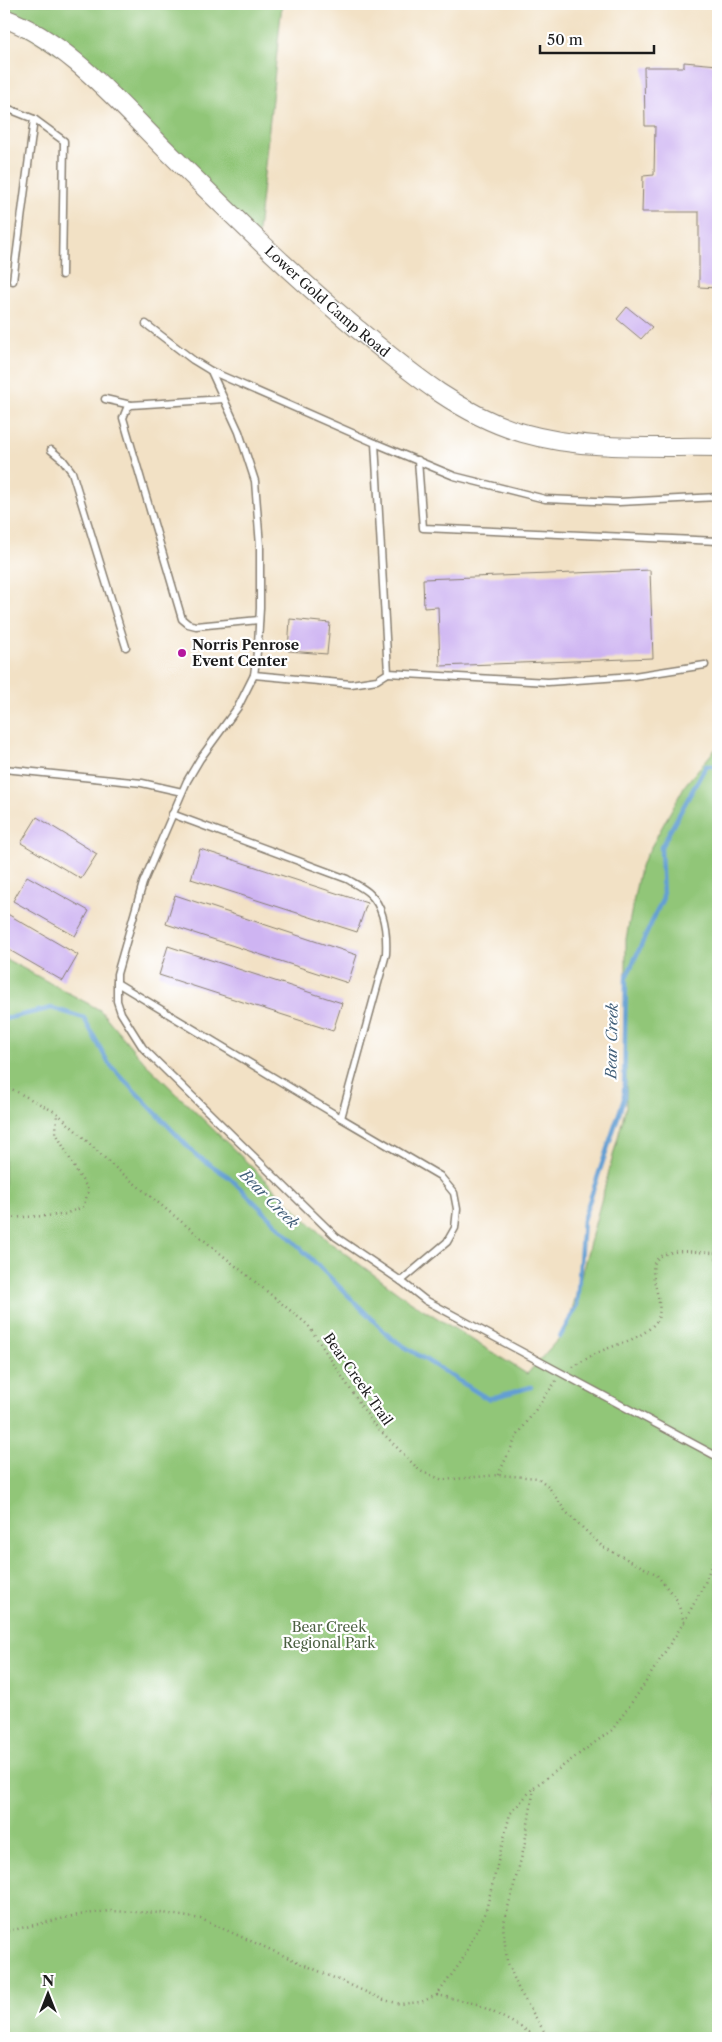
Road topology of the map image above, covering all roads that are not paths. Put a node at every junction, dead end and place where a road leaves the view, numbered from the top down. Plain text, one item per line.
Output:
1 (4, 18) edge
2 (4, 107) edge
3 (34, 119) junction
4 (62, 275) dead end
5 (13, 281) dead end
6 (146, 324) dead end
7 (211, 371) junction
8 (105, 399) dead end
9 (224, 399) junction
10 (131, 405) junction
11 (376, 443) junction
12 (718, 447) edge
13 (51, 450) dead end
14 (418, 460) junction
15 (718, 497) edge
16 (718, 541) edge
17 (259, 620) junction
18 (126, 647) dead end
19 (705, 665) dead end
20 (388, 673) junction
21 (254, 675) junction
22 (4, 769) edge
23 (182, 792) junction
24 (172, 814) junction
25 (117, 983) junction
26 (341, 1118) junction
27 (401, 1281) junction
28 (718, 1457) edge

1 - 12 street, Lower Gold Camp Road
2 - 3 lane
3 - 4 lane
3 - 5 lane
6 - 7 lane
7 - 9 lane
7 - 11 lane
8 - 10 lane
9 - 10 lane
9 - 17 lane
10 - 17 lane
11 - 14 lane
11 - 20 lane
13 - 18 lane
14 - 15 lane
14 - 16 lane
17 - 21 lane
19 - 20 lane
20 - 21 lane
21 - 23 lane
22 - 23 lane
23 - 24 lane
24 - 25 lane
24 - 26 lane
25 - 26 lane
25 - 27 lane
26 - 27 lane
27 - 28 lane

